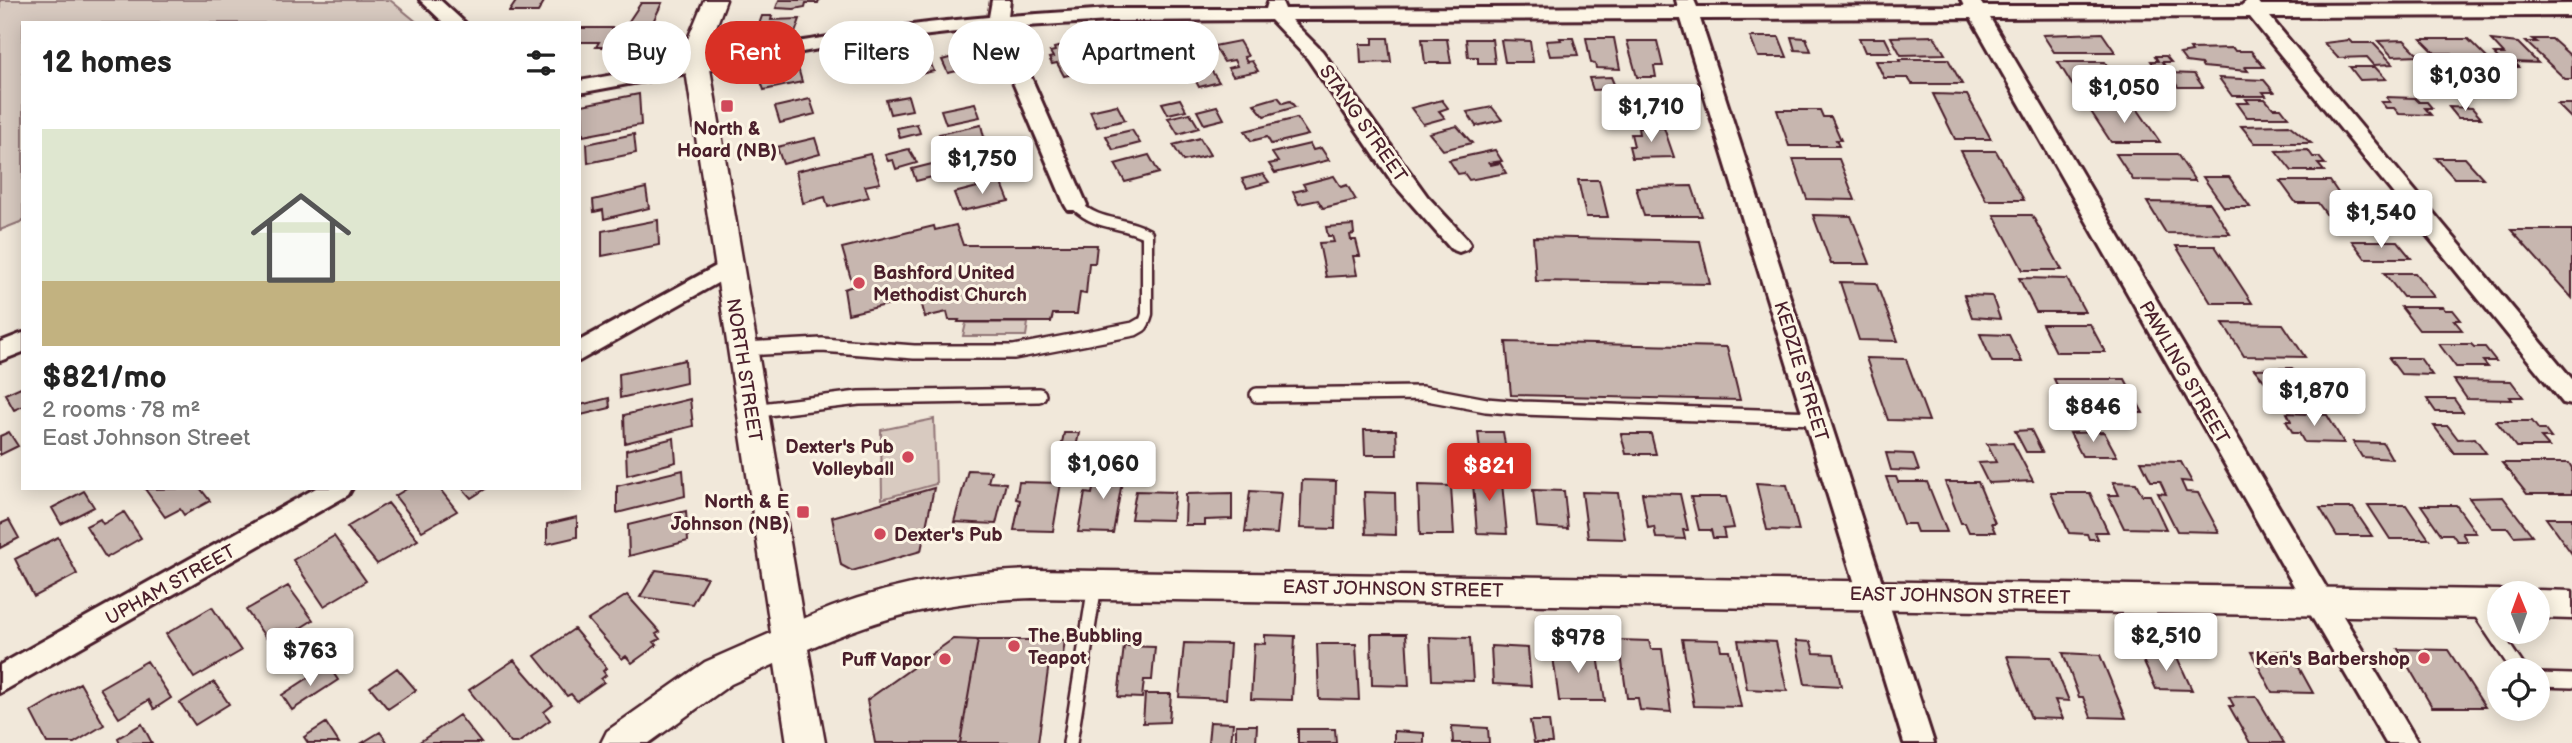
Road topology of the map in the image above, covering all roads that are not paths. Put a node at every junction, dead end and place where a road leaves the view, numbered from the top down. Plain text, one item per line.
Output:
1 (429, 0) edge
2 (715, 0) edge
3 (1001, 0) edge
4 (1687, 6) edge
5 (1974, 6) edge
6 (2251, 6) edge
7 (1276, 7) edge
8 (2567, 9) edge
9 (454, 21) edge
10 (998, 21) edge
11 (1014, 21) edge
12 (948, 27) edge
13 (697, 65) junction
14 (1023, 84) edge
15 (581, 87) edge
16 (1076, 205) joint
17 (1459, 244) dead end
18 (729, 267) junction
19 (21, 343) edge
20 (742, 349) junction
21 (581, 351) edge
22 (0, 352) edge
23 (1039, 395) dead end
24 (1257, 395) dead end
25 (2572, 396) edge
26 (752, 412) junction
27 (1817, 418) junction
28 (335, 490) edge
29 (1096, 585) junction
30 (1872, 594) junction
31 (2316, 599) junction
32 (2487, 603) edge
33 (2550, 604) edge
34 (2572, 605) edge
35 (788, 642) junction
36 (0, 680) edge
37 (2550, 680) edge
38 (2572, 681) edge
39 (620, 743) edge
40 (806, 743) edge
41 (1070, 743) edge
42 (1919, 743) edge
43 (2403, 743) edge

1 - 9 street
2 - 13 street, NORTH STREET
3 - 10 street
4 - 5 street
4 - 7 street
4 - 27 street, KEDZIE STREET
5 - 6 street
5 - 31 street, PAWLING STREET
6 - 8 street
6 - 25 street
7 - 11 street
7 - 17 street, STANG STREET
12 - 13 street
13 - 15 street
13 - 18 street, NORTH STREET
14 - 16 street
16 - 20 lane
18 - 20 street, NORTH STREET
18 - 21 street
19 - 22 street
20 - 26 street, NORTH STREET
23 - 26 lane
24 - 27 lane
26 - 35 street, NORTH STREET
27 - 30 street, KEDZIE STREET
28 - 36 street, UPHAM STREET
29 - 30 street, EAST JOHNSON STREET
29 - 35 street, EAST JOHNSON STREET
29 - 41 lane
30 - 31 street, EAST JOHNSON STREET
30 - 42 street, KEDZIE STREET
31 - 32 street, EAST JOHNSON STREET
31 - 43 street, PAWLING STREET
33 - 34 street
35 - 39 street, EAST JOHNSON STREET
35 - 40 street, NORTH STREET
37 - 38 lane

